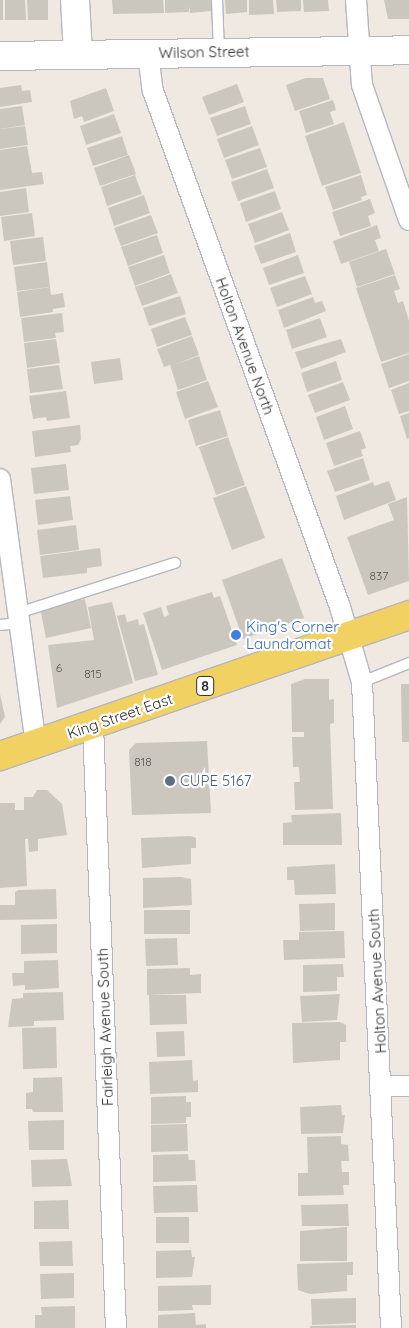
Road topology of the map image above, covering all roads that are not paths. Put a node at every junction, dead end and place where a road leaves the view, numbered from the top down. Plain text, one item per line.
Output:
1 (75, 0) edge
2 (217, 0) edge
3 (356, 0) edge
4 (409, 50) edge
5 (219, 52) junction
6 (360, 52) junction
7 (148, 53) junction
8 (78, 54) junction
9 (0, 56) edge
10 (409, 220) edge
11 (0, 479) edge
12 (175, 563) dead end
13 (409, 615) edge
14 (13, 620) edge
15 (350, 636) junction
16 (409, 663) edge
17 (362, 682) junction
18 (93, 725) junction
19 (36, 745) junction
20 (0, 756) edge
21 (382, 1086) junction
22 (409, 1086) edge
23 (116, 1328) edge
24 (391, 1328) edge

1 - 8 main road
2 - 5 lane
3 - 6 street
4 - 6 main road, Wilson Street
5 - 6 main road, Wilson Street
5 - 7 main road, Wilson Street
6 - 10 street
7 - 8 main road, Wilson Street
7 - 15 street, Holton Avenue North
8 - 9 main road, Wilson Street
11 - 14 street
12 - 14 lane
13 - 15 main road, King Street East / 8
14 - 19 street
15 - 17 street, Holton Avenue South
15 - 18 main road, King Street East / 8
16 - 17 lane
17 - 21 street, Holton Avenue South
18 - 19 main road, King Street East / 8
18 - 23 street, Fairleigh Avenue South
19 - 20 main road, King Street East / 8
21 - 22 street
21 - 24 street, Holton Avenue South

